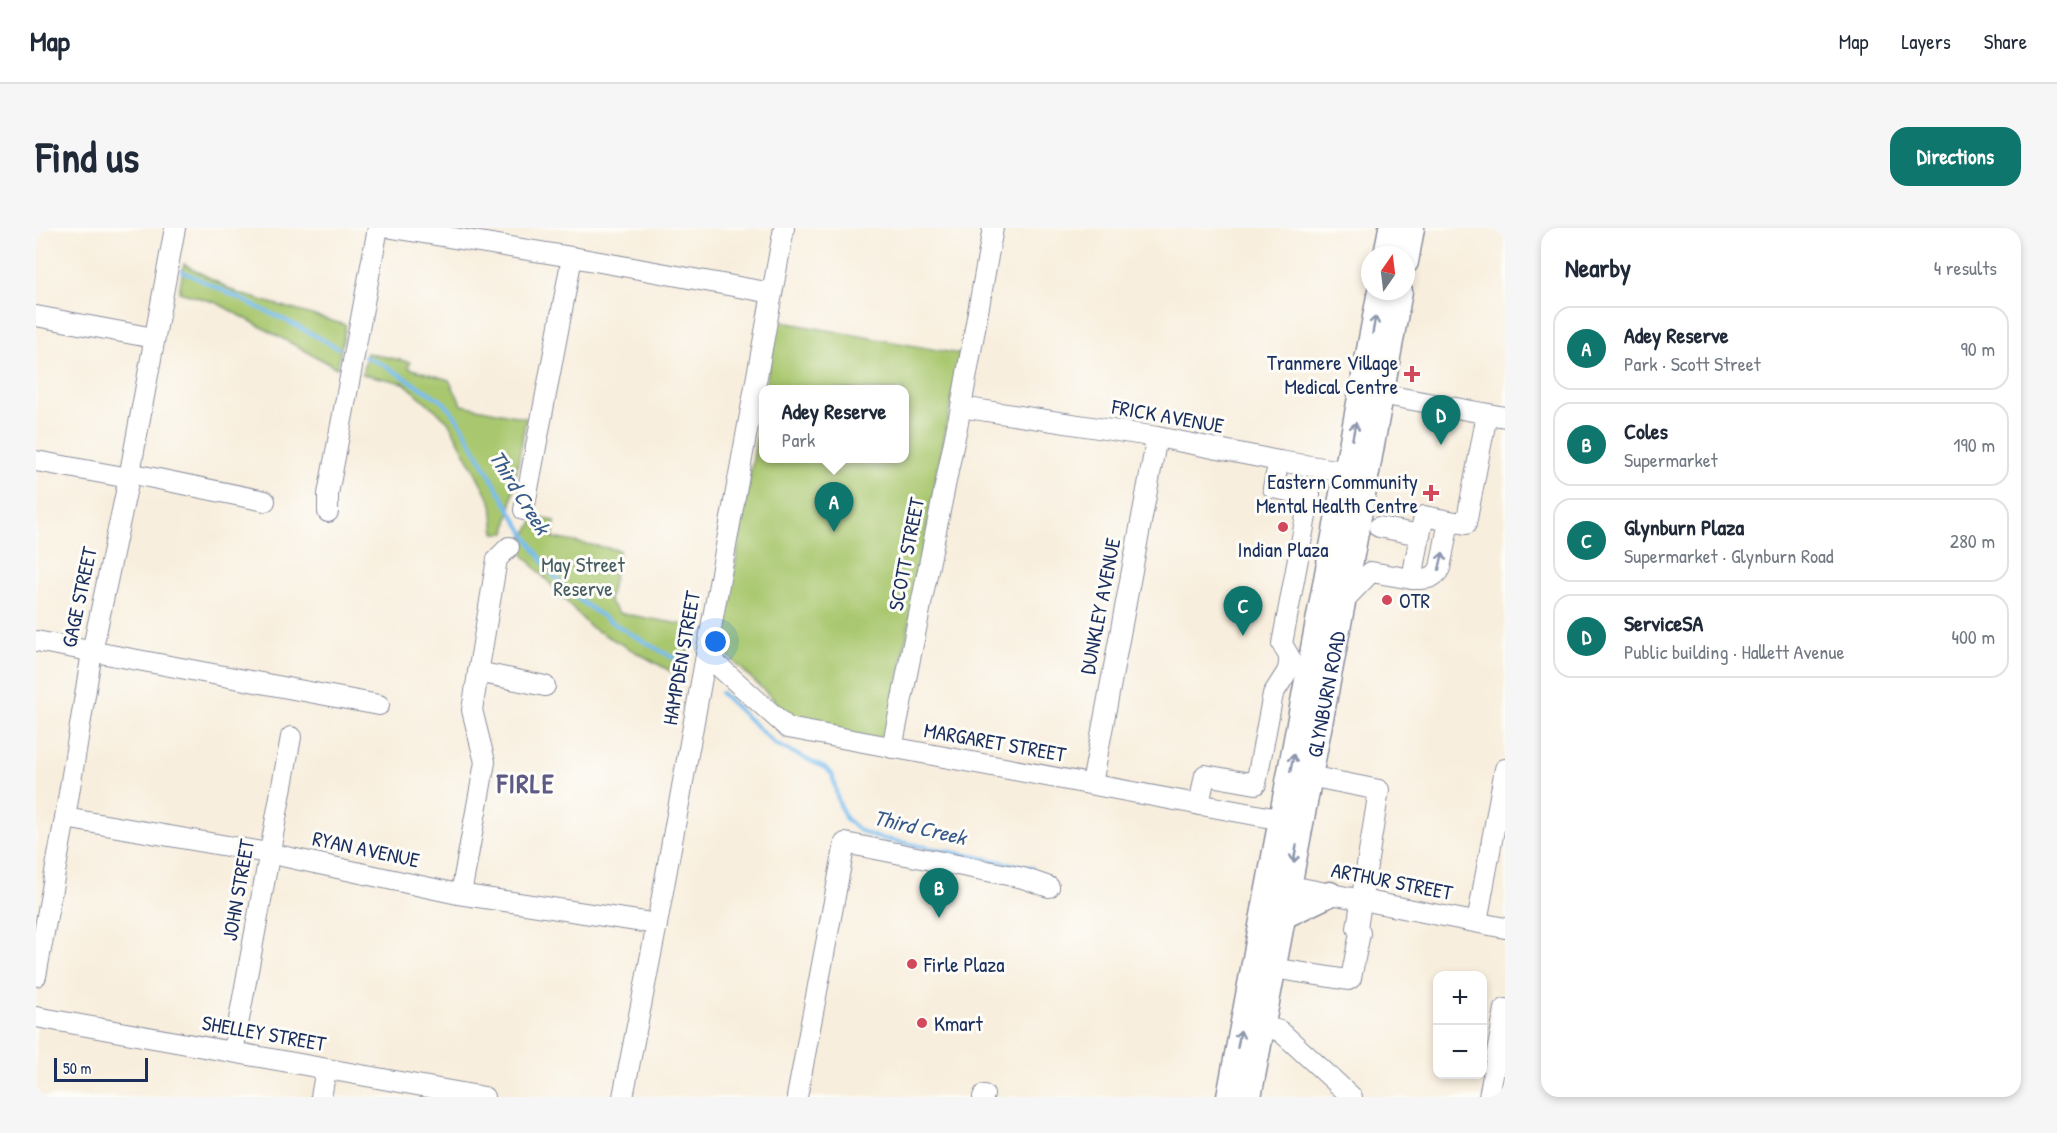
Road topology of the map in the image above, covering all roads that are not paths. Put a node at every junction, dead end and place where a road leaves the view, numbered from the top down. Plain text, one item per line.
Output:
1 (175, 228) edge
2 (378, 228) edge
3 (392, 228) edge
4 (784, 228) edge
5 (993, 228) edge
6 (1391, 228) edge
7 (1412, 228) edge
8 (479, 235) edge
9 (1388, 246) edge
10 (1409, 246) edge
11 (572, 257) junction
12 (772, 292) junction
13 (1379, 300) edge
14 (1397, 300) edge
15 (36, 316) edge
16 (154, 338) junction
17 (1371, 392) junction
18 (961, 407) junction
19 (1496, 416) edge
20 (1156, 437) junction
21 (36, 461) edge
22 (1279, 461) junction
23 (1356, 473) junction
24 (129, 476) junction
25 (265, 501) dead end
26 (328, 503) dead end
27 (524, 510) dead end
28 (1449, 521) junction
29 (1369, 525) junction
30 (1420, 535) junction
31 (509, 547) dead end
32 (1329, 567) junction
33 (1412, 579) junction
34 (1290, 599) junction
35 (1333, 602) junction
36 (36, 641) edge
37 (92, 652) junction
38 (706, 655) junction
39 (478, 672) junction
40 (545, 686) dead end
41 (379, 705) dead end
42 (291, 737) dead end
43 (892, 748) junction
44 (1505, 769) edge
45 (1309, 776) junction
46 (1092, 784) junction
47 (1199, 804) junction
48 (66, 818) junction
49 (1291, 822) junction
50 (268, 853) junction
51 (1280, 884) junction
52 (1048, 887) dead end
53 (461, 894) junction
54 (1330, 894) junction
55 (1361, 900) junction
56 (1284, 916) junction
57 (1477, 922) junction
58 (657, 924) junction
59 (41, 926) edge
60 (1505, 928) edge
61 (1274, 969) junction
62 (36, 976) edge
63 (1505, 1009) edge
64 (36, 1017) edge
65 (1262, 1026) junction
66 (233, 1052) junction
67 (326, 1069) junction
68 (321, 1097) edge
69 (484, 1097) edge
70 (623, 1097) edge
71 (797, 1097) edge
72 (1229, 1097) edge
73 (1249, 1097) edge
74 (1352, 1097) edge
75 (1489, 1097) edge

1 - 16 street, GAGE STREET
2 - 26 street
3 - 8 street
4 - 12 street, HAMPDEN STREET
5 - 18 street, SCOTT STREET
6 - 9 main road
7 - 10 main road
8 - 11 street
11 - 12 street
11 - 27 street
12 - 38 street, HAMPDEN STREET
17 -> 13 main road, GLYNBURN ROAD
14 - 17 main road, GLYNBURN ROAD
15 - 16 street
16 - 24 street, GAGE STREET
17 - 19 street
17 - 23 main road, GLYNBURN ROAD
18 - 20 street, FRICK AVENUE
18 - 43 street, SCOTT STREET
19 - 28 street
20 - 22 street, FRICK AVENUE
20 - 46 street, DUNKLEY AVENUE
21 - 24 street
22 - 23 street, FRICK AVENUE
22 - 34 street
23 - 29 main road, GLYNBURN ROAD
23 - 32 main road, GLYNBURN ROAD
24 - 25 street
24 - 37 street, GAGE STREET
28 - 30 street
33 -> 28 street
29 - 30 street
29 - 32 main road
29 - 35 main road, GLYNBURN ROAD
30 - 33 street
31 - 39 street
32 - 35 main road, GLYNBURN ROAD
33 - 35 street
34 - 35 street
34 - 47 street
35 - 45 main road, GLYNBURN ROAD
49 -> 35 main road, GLYNBURN ROAD
36 - 37 street
37 - 41 street
37 - 48 street, GAGE STREET
38 - 43 street, MARGARET STREET
38 - 58 street, HAMPDEN STREET
39 - 40 street
39 - 53 street
42 - 50 street, JOHN STREET
43 - 46 street, MARGARET STREET
44 - 57 street
45 - 49 main road, GLYNBURN ROAD
45 - 55 street
46 - 47 street, MARGARET STREET
47 - 49 street, MARGARET STREET
48 - 50 street, RYAN AVENUE
48 - 59 street, GAGE STREET
49 - 51 main road, GLYNBURN ROAD
50 - 53 street, RYAN AVENUE
50 - 66 street, JOHN STREET
51 - 54 street, ARTHUR STREET
51 - 56 main road, GLYNBURN ROAD
72 -> 51 main road, GLYNBURN ROAD
52 - 71 street
53 - 58 street, RYAN AVENUE
54 - 55 street, ARTHUR STREET
54 - 56 main road
55 - 57 street, ARTHUR STREET
55 - 61 street
56 - 61 main road, GLYNBURN ROAD
57 - 60 street, ARTHUR STREET
58 - 70 street, HAMPDEN STREET
59 - 62 street, GAGE STREET
61 - 65 main road, GLYNBURN ROAD
63 - 75 street
64 - 66 street, SHELLEY STREET
65 - 73 main road, GLYNBURN ROAD
65 - 74 street
66 - 67 street, SHELLEY STREET
67 - 68 street
67 - 69 street, SHELLEY STREET

